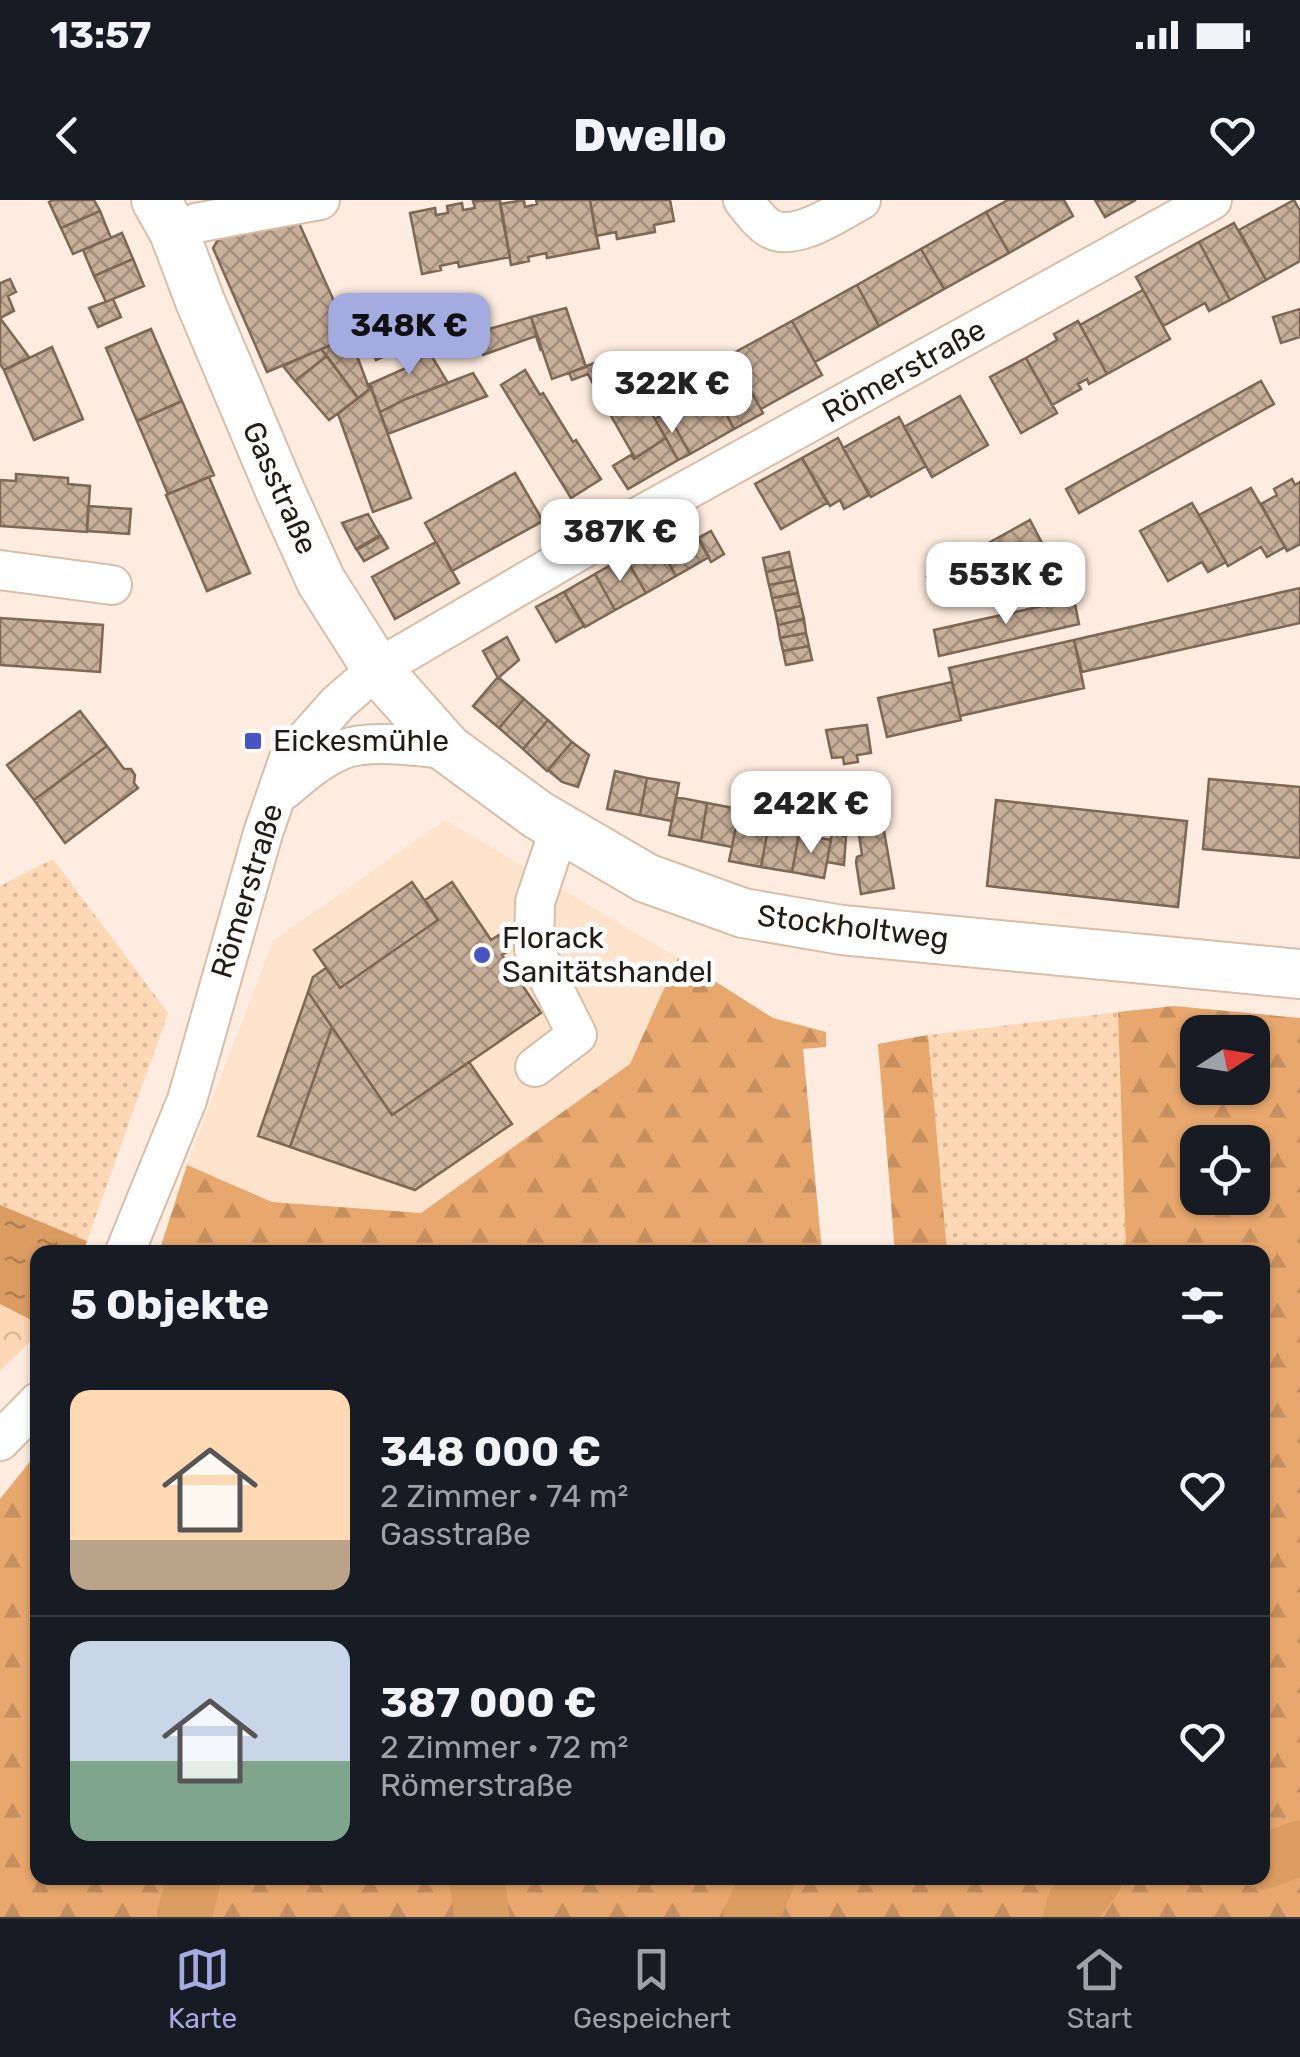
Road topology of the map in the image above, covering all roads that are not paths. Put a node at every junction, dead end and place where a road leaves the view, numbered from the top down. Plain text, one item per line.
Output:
1 (320, 200) edge
2 (742, 200) edge
3 (861, 200) edge
4 (1212, 200) edge
5 (165, 216) edge
6 (0, 570) edge
7 (112, 585) dead end
8 (377, 669) junction
9 (448, 750) junction
10 (275, 798) junction
11 (560, 827) junction
12 (1300, 974) edge
13 (536, 1066) dead end
14 (128, 1245) edge
15 (30, 1410) edge
16 (0, 1442) edge

1 - 5 street
2 - 3 street
4 - 8 street, Römerstraße
5 - 8 main road, Gasstraße
6 - 7 street
8 - 9 main road, Gasstraße
8 - 10 street, Römerstraße
9 - 10 street
9 - 11 main road, Stockholtweg
10 - 14 street, Römerstraße
11 - 12 main road, Stockholtweg
11 - 13 street
15 - 16 street

